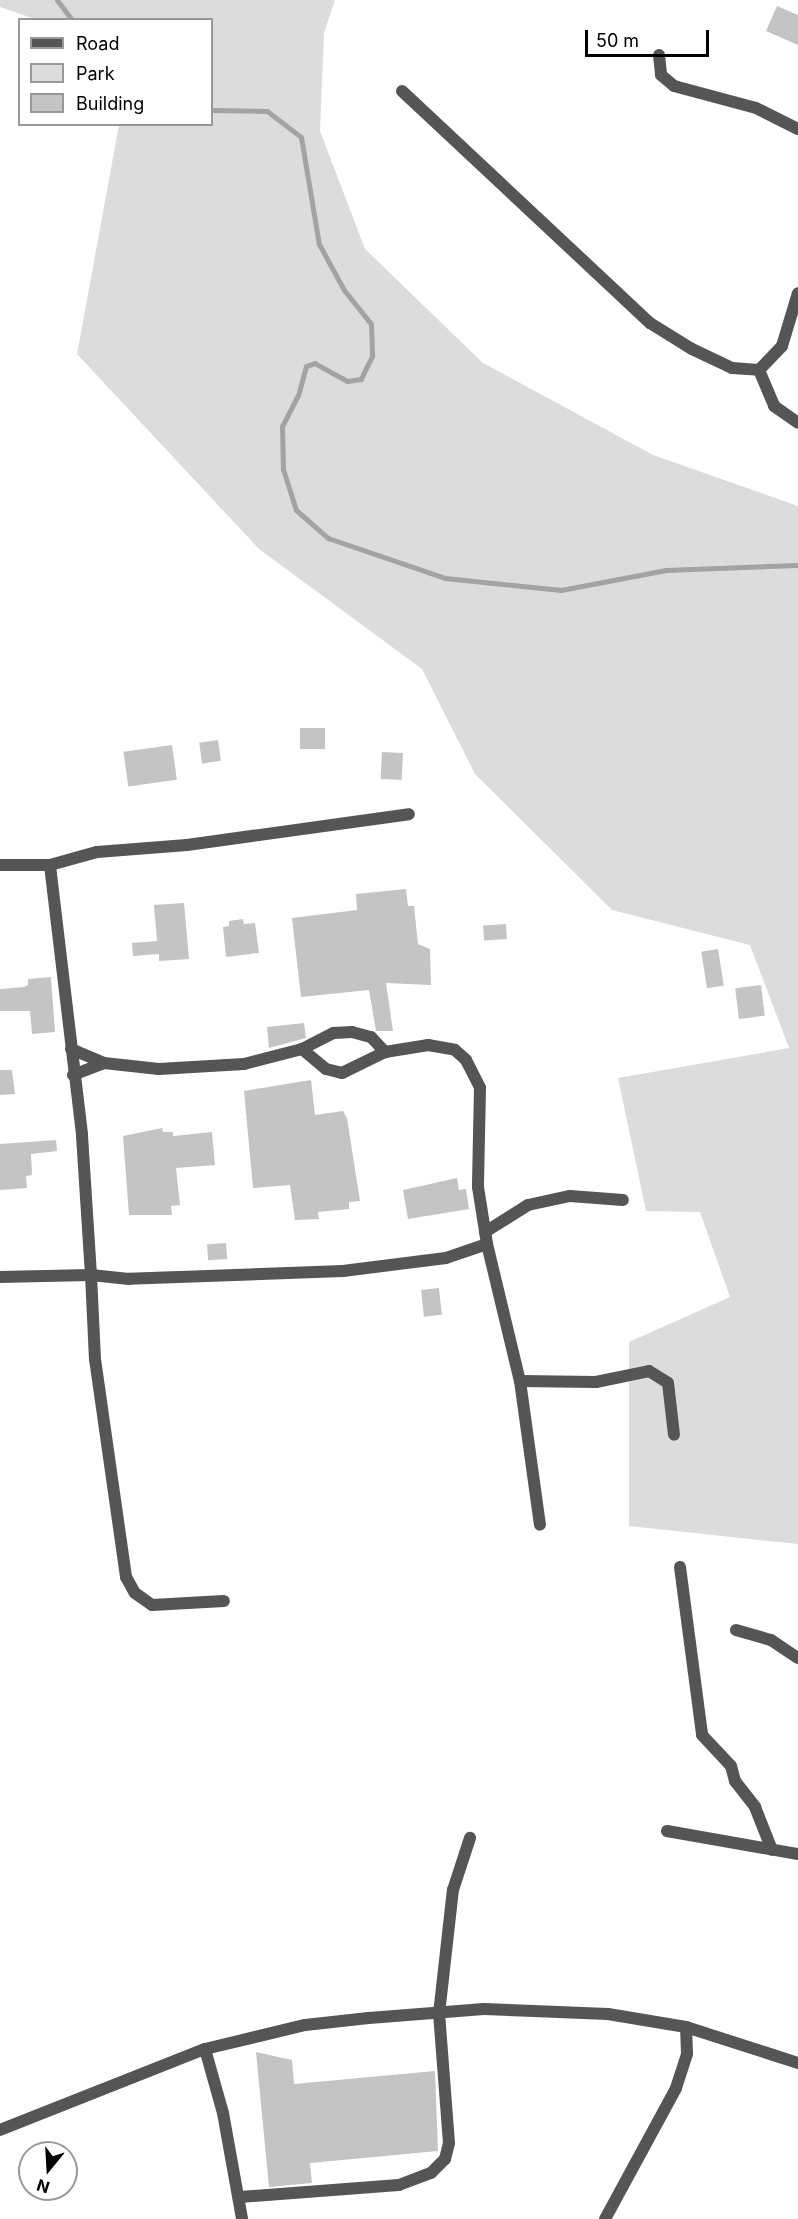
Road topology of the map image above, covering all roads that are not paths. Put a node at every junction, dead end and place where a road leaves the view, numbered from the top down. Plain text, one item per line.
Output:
1 (659, 55) dead end
2 (402, 91) dead end
3 (798, 129) edge
4 (798, 293) edge
5 (759, 370) junction
6 (798, 423) edge
7 (409, 814) dead end
8 (0, 864) edge
9 (50, 865) junction
10 (71, 1049) junction
11 (302, 1049) junction
12 (385, 1052) junction
13 (104, 1064) junction
14 (74, 1075) junction
15 (623, 1200) dead end
16 (486, 1238) junction
17 (91, 1275) junction
18 (0, 1277) edge
19 (520, 1381) junction
20 (674, 1435) dead end
21 (540, 1525) dead end
22 (680, 1568) dead end
23 (224, 1601) dead end
24 (736, 1630) dead end
25 (798, 1658) edge
26 (668, 1830) dead end
27 (470, 1838) dead end
28 (772, 1850) junction
29 (798, 1854) edge
30 (439, 2014) junction
31 (686, 2027) junction
32 (206, 2049) junction
33 (798, 2063) edge
34 (0, 2130) edge
35 (240, 2197) junction
36 (242, 2219) edge
37 (604, 2219) edge

1 - 3 street
2 - 5 street
4 - 5 street
5 - 6 street
7 - 9 street
8 - 9 street
9 - 10 street
10 - 13 street
10 - 14 street
11 - 12 street
11 - 12 street
11 - 13 street
12 - 16 street
13 - 14 street
14 - 17 street
15 - 16 street
16 - 17 street
16 - 19 street
17 - 18 street
17 - 23 street
19 - 20 street
19 - 21 street
22 - 28 street
24 - 25 street
26 - 28 street
27 - 30 street
28 - 29 street
30 - 31 street
30 - 32 street
30 - 35 street
31 - 33 street
31 - 37 street
32 - 34 street
32 - 35 street
35 - 36 street

